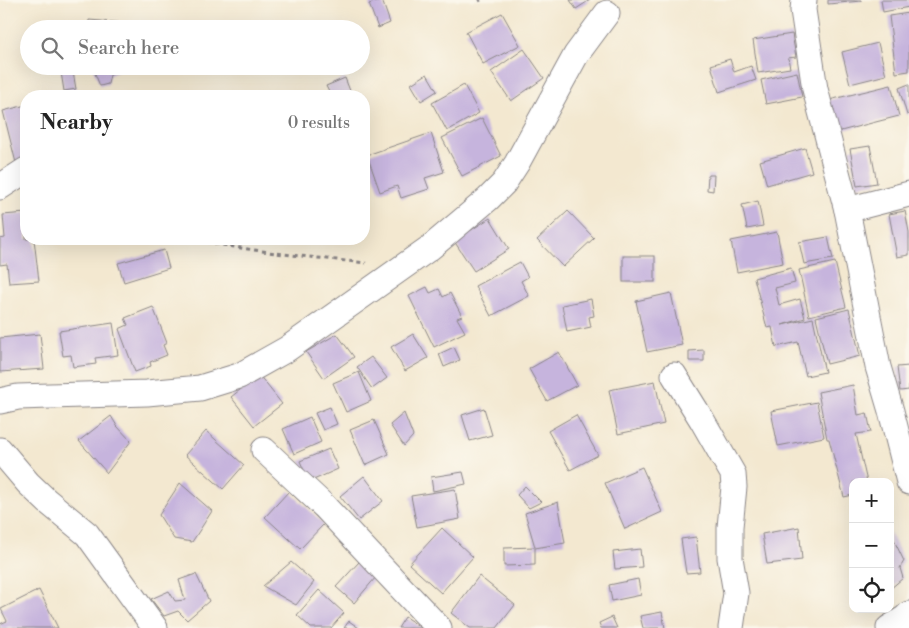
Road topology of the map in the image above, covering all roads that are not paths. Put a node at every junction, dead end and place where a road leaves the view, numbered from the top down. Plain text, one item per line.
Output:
1 (804, 0) edge
2 (607, 13) dead end
3 (20, 174) edge
4 (0, 187) edge
5 (909, 194) edge
6 (847, 210) junction
7 (674, 376) dead end
8 (0, 401) edge
9 (0, 450) edge
10 (264, 450) dead end
11 (909, 482) edge
12 (909, 614) edge
13 (155, 628) edge
14 (439, 628) edge
15 (731, 628) edge
16 (889, 628) edge

1 - 6 street
2 - 8 street
3 - 4 street
5 - 6 street
6 - 11 street
7 - 15 street
9 - 13 street
10 - 14 street
12 - 16 street

